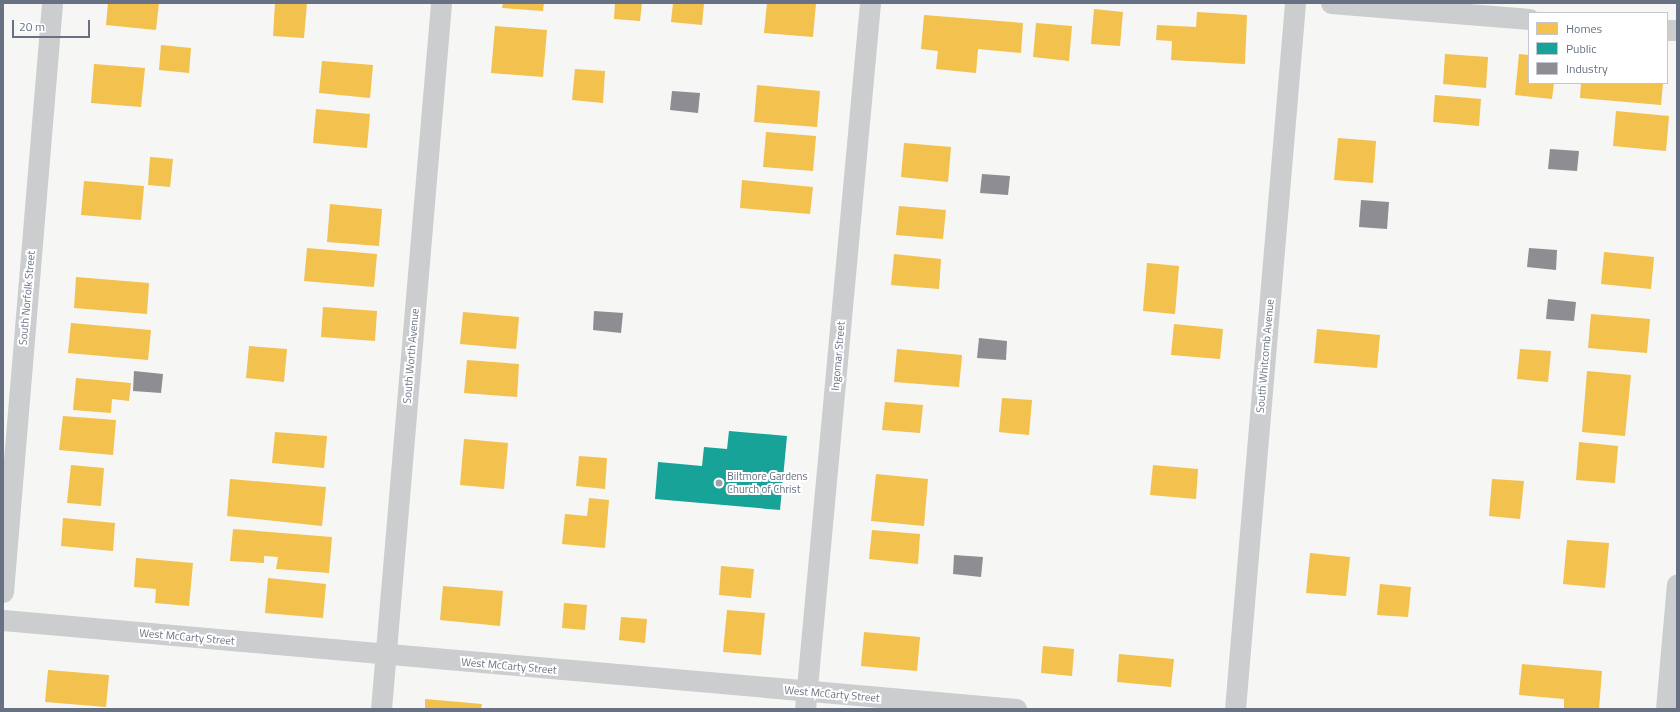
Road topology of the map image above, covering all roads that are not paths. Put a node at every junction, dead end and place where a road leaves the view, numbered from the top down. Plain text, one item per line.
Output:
1 (52, 3) edge
2 (441, 3) edge
3 (870, 3) edge
4 (1294, 3) edge
5 (1331, 3) edge
6 (1528, 19) edge
7 (1677, 584) edge
8 (3, 592) edge
9 (3, 620) edge
10 (385, 655) junction
11 (806, 700) edge
12 (380, 709) edge
13 (1016, 709) edge
14 (1235, 709) edge
15 (1666, 709) edge

1 - 8 street, South Norfolk Street
2 - 10 street, South Worth Avenue
3 - 11 street, Ingomar Street
4 - 14 street, South Whitcomb Avenue
5 - 6 street
7 - 15 street
9 - 10 street, West McCarty Street
10 - 11 street, West McCarty Street
10 - 12 street, South Worth Avenue
11 - 13 street, West McCarty Street

